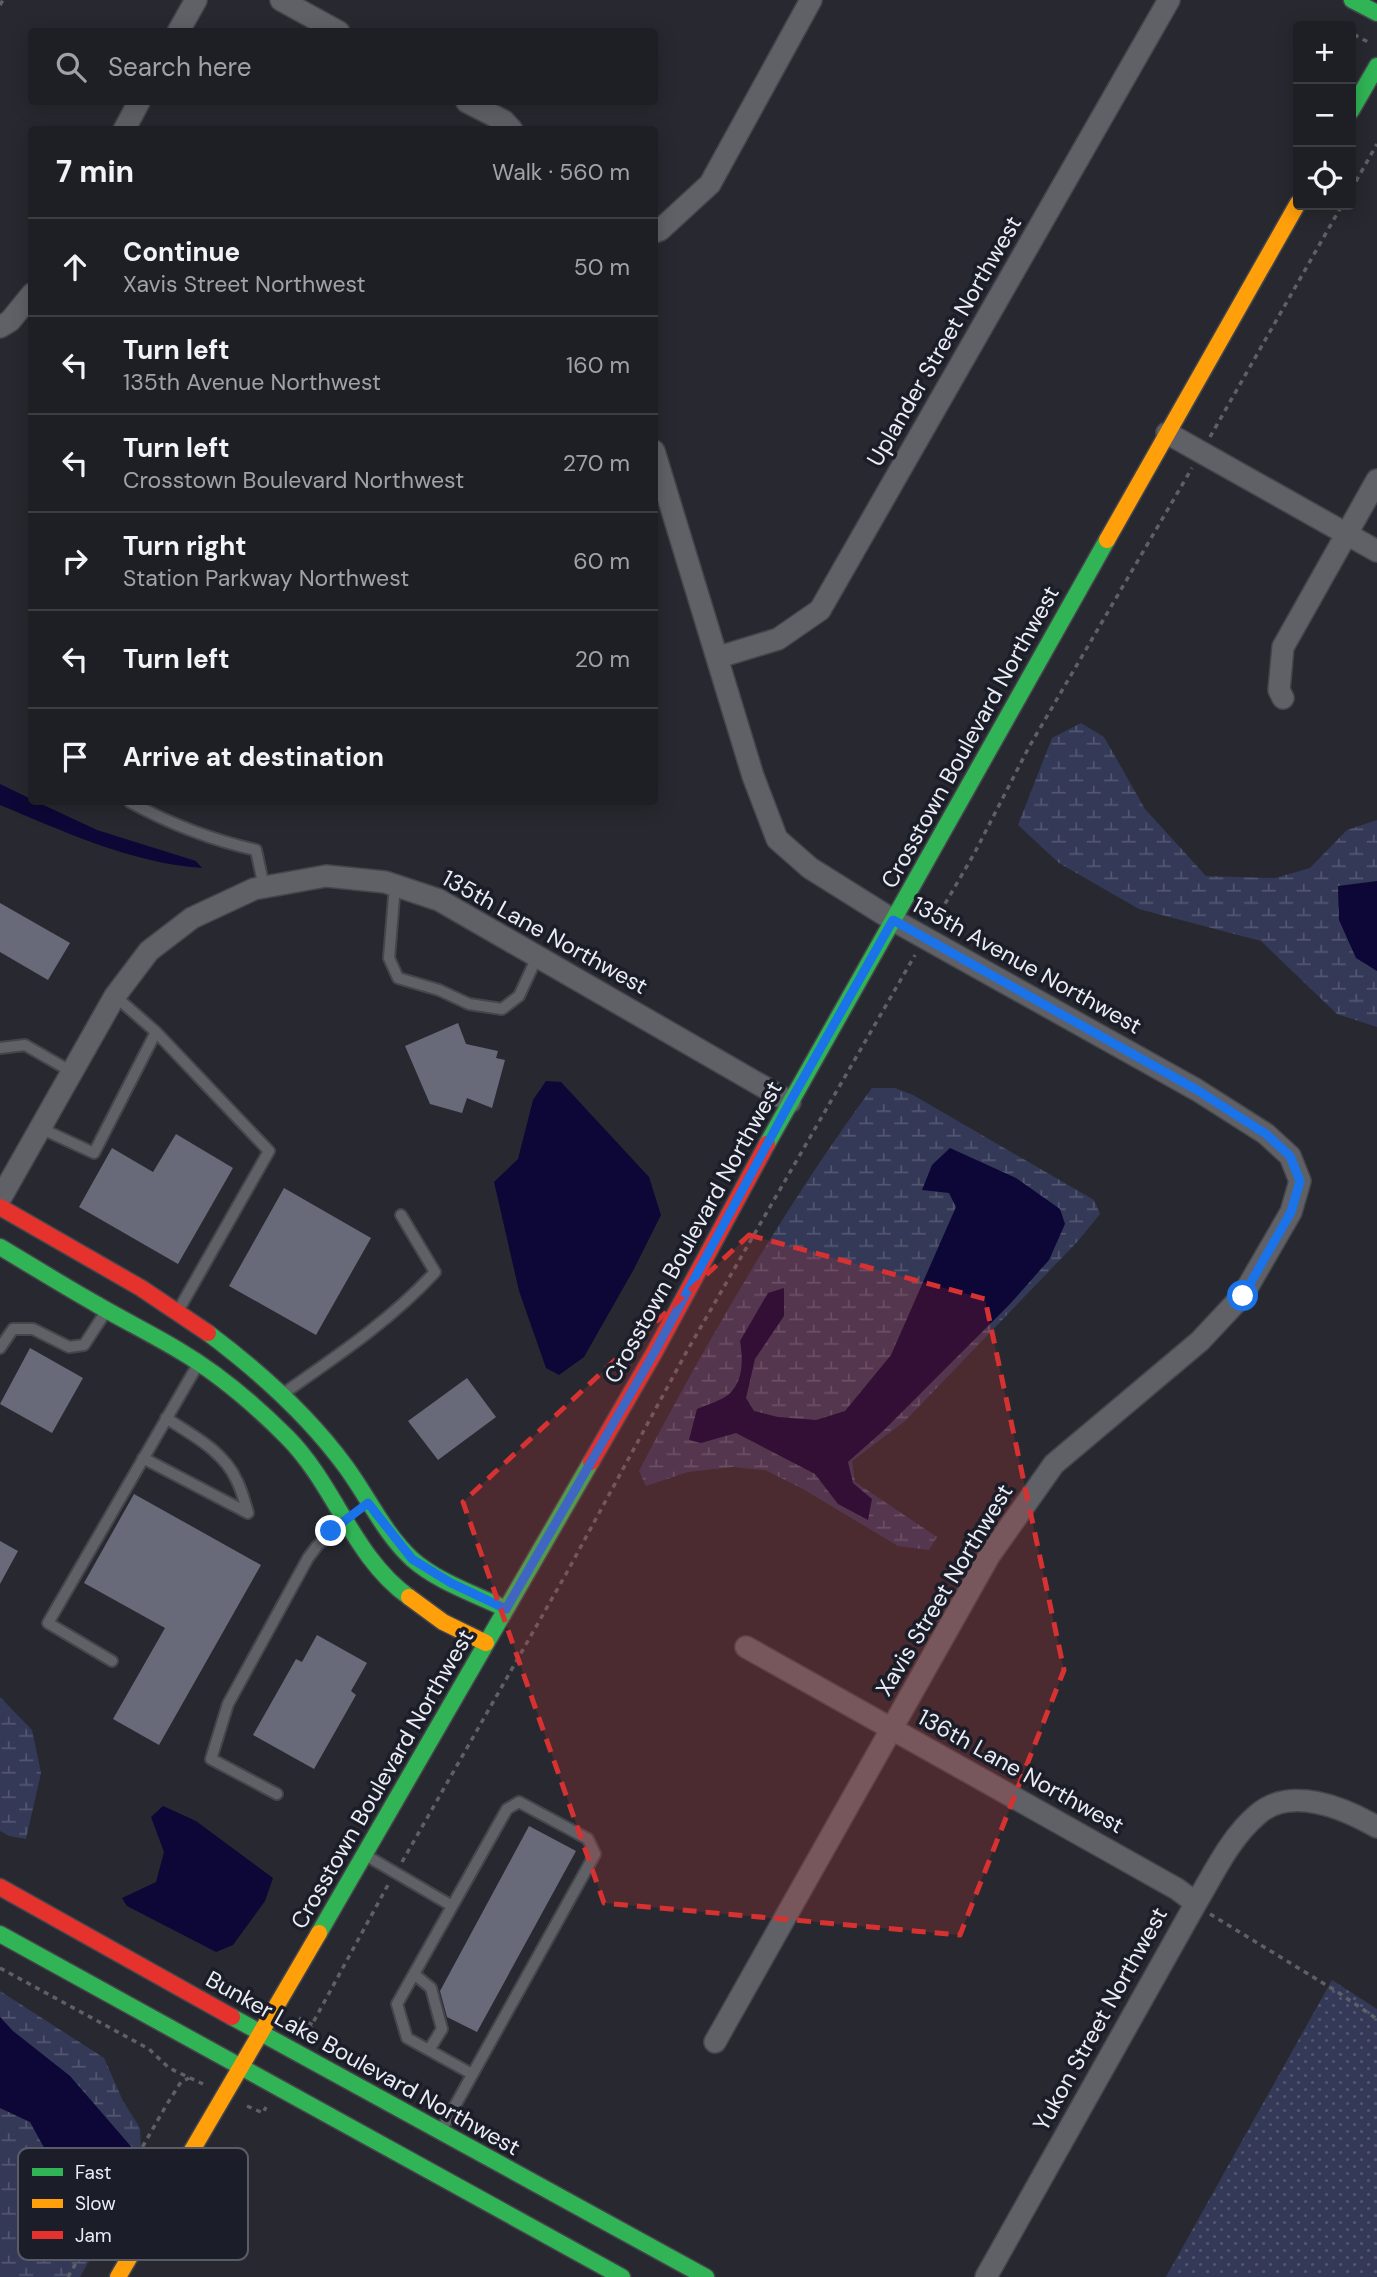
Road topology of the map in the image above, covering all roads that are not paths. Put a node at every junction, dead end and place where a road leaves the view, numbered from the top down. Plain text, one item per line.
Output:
1 (196, 0) edge
2 (281, 0) edge
3 (811, 0) edge
4 (1169, 0) edge
5 (1352, 0) edge
6 (1377, 13) edge
7 (180, 28) edge
8 (332, 28) edge
9 (1377, 66) edge
10 (1356, 102) edge
11 (137, 105) edge
12 (473, 105) edge
13 (126, 126) edge
14 (508, 126) edge
15 (1293, 210) edge
16 (658, 231) edge
17 (28, 299) edge
18 (0, 327) edge
19 (1167, 433) junction
20 (658, 464) edge
21 (1377, 480) edge
22 (1347, 534) junction
23 (1377, 551) edge
24 (719, 657) junction
25 (1283, 698) dead end
26 (136, 805) edge
27 (395, 885) junction
28 (259, 888) junction
29 (893, 920) junction
30 (538, 955) junction
31 (116, 996) junction
32 (156, 1032) junction
33 (0, 1048) edge
34 (72, 1072) junction
35 (790, 1102) junction
36 (40, 1128) junction
37 (1300, 1181) joint
38 (0, 1199) edge
39 (0, 1207) edge
40 (401, 1215) dead end
41 (0, 1247) edge
42 (106, 1310) junction
43 (178, 1312) junction
44 (216, 1340) junction
45 (0, 1348) edge
46 (199, 1364) junction
47 (282, 1394) junction
48 (166, 1418) junction
49 (144, 1458) junction
50 (368, 1503) junction
51 (344, 1521) junction
52 (506, 1609) junction
53 (486, 1643) junction
54 (746, 1647) dead end
55 (112, 1661) dead end
56 (891, 1728) junction
57 (277, 1794) dead end
58 (1377, 1827) edge
59 (365, 1855) junction
60 (0, 1887) edge
61 (1196, 1903) junction
62 (452, 1906) junction
63 (0, 1934) edge
64 (414, 1974) junction
65 (261, 2034) junction
66 (715, 2042) dead end
67 (429, 2050) junction
68 (242, 2068) junction
69 (472, 2074) junction
70 (440, 2132) junction
71 (195, 2148) edge
72 (128, 2260) edge
73 (611, 2274) edge
74 (118, 2277) edge
75 (706, 2277) edge
76 (986, 2277) edge

1 - 7 street
2 - 8 street
3 - 16 street
4 - 24 street, Uplander Street Northwest
5 - 6 street
9 - 10 street
11 - 13 street
12 - 14 street
15 - 19 street, Crosstown Boulevard Northwest
17 - 18 street
19 - 22 street
19 - 29 street, Crosstown Boulevard Northwest
20 - 24 street, 135th Avenue Northwest
21 - 22 street
22 - 23 street
22 - 25 street
24 - 29 street, 135th Avenue Northwest
26 - 28 lane
27 - 28 street, 135th Lane Northwest
27 - 30 street, 135th Lane Northwest
27 - 30 lane
28 - 31 street, 135th Lane Northwest
29 - 35 street, Crosstown Boulevard Northwest
29 - 37 street, 135th Avenue Northwest
30 - 35 street, 135th Lane Northwest
31 - 32 lane
31 - 34 street, 135th Lane Northwest
32 - 36 lane
32 - 43 lane
33 - 34 lane
34 - 36 street, 135th Lane Northwest
35 - 52 street, Crosstown Boulevard Northwest
36 - 38 street, 135th Lane Northwest
37 - 56 street, Xavis Street Northwest
39 - 43 street
40 - 47 lane
41 - 42 street
42 - 45 lane
42 - 46 street
43 - 44 street
44 - 46 street
44 - 47 street
46 - 48 lane
46 - 51 street
47 - 50 street
48 - 49 lane
48 - 49 lane
49 - 55 lane
50 - 51 street
50 - 52 street
51 - 53 street
51 - 57 lane
52 - 53 street, Crosstown Boulevard Northwest
53 - 59 street, Crosstown Boulevard Northwest
54 - 56 street, 136th Lane Northwest
56 - 61 street, 136th Lane Northwest
56 - 66 street, Xavis Street Northwest
58 - 61 street, Yukon Street Northwest
59 - 62 lane
59 - 65 street, Crosstown Boulevard Northwest
60 - 65 street, Bunker Lake Boulevard Northwest
61 - 76 street, Yukon Street Northwest
62 - 64 lane
62 - 69 lane
63 - 68 street
64 - 67 lane
64 - 67 lane
65 - 68 street, Crosstown Boulevard Northwest
65 - 70 street, Bunker Lake Boulevard Northwest
67 - 69 lane
68 - 71 street, Crosstown Boulevard Northwest
68 - 73 street
69 - 70 lane
70 - 75 street, Bunker Lake Boulevard Northwest
72 - 74 street, Crosstown Boulevard Northwest

